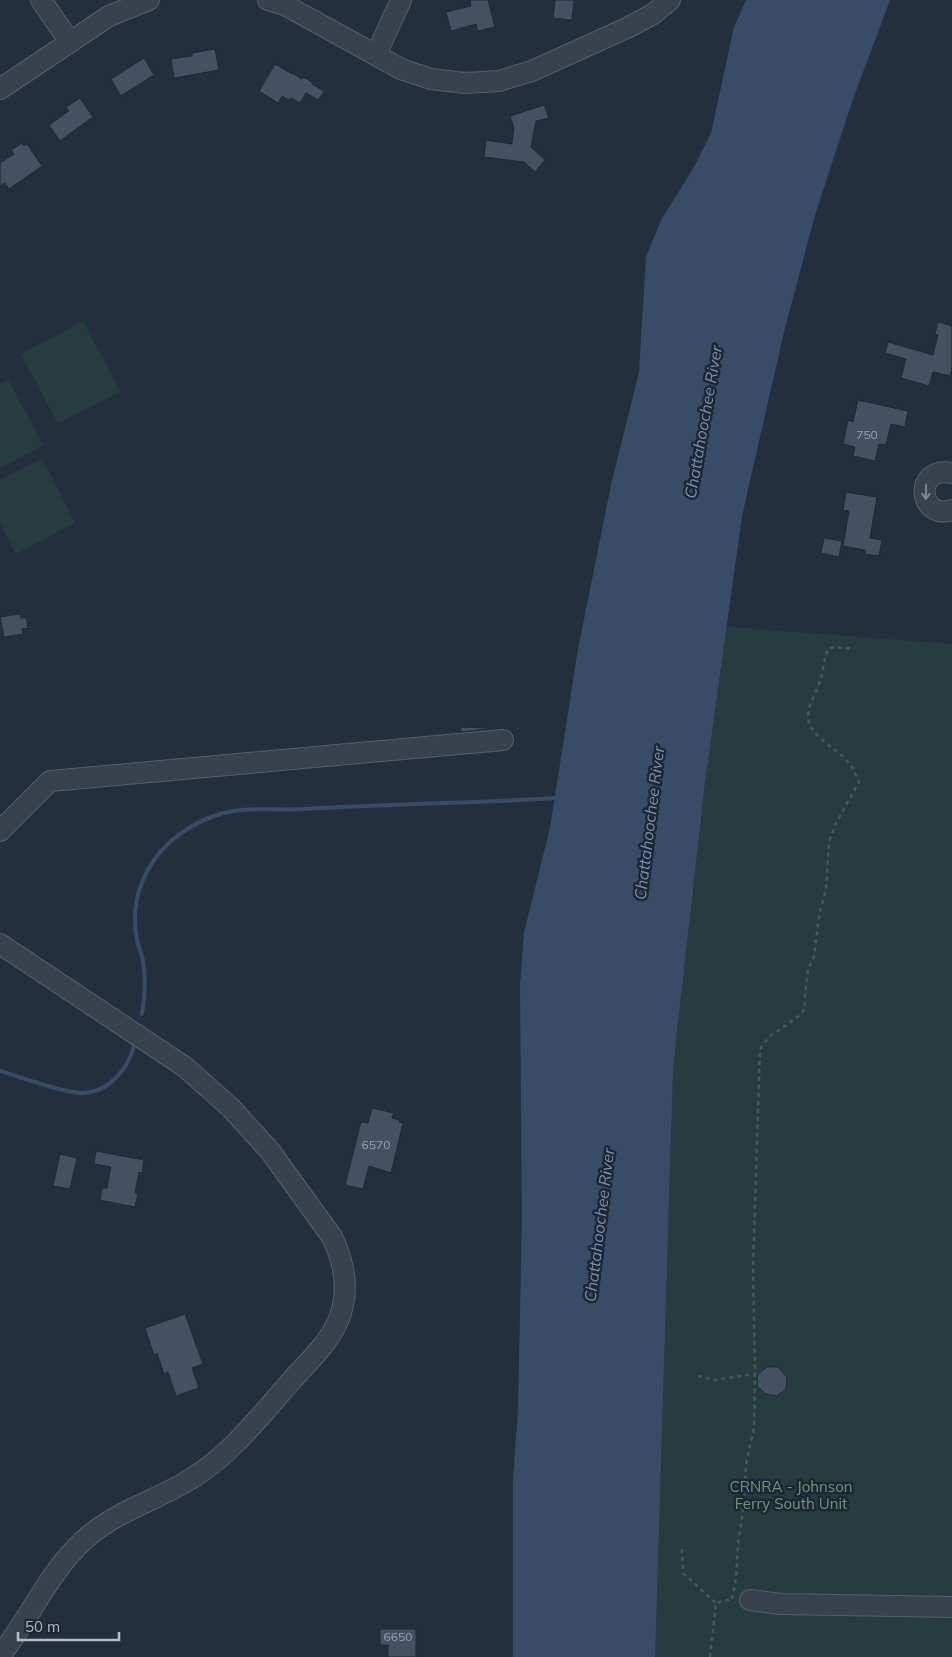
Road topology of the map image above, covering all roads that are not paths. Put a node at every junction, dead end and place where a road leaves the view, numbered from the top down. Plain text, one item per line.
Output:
1 (41, 0) edge
2 (149, 0) edge
3 (268, 0) edge
4 (401, 0) edge
5 (670, 0) edge
6 (70, 42) junction
7 (376, 55) junction
8 (0, 89) edge
9 (952, 473) edge
10 (952, 510) edge
11 (503, 740) dead end
12 (0, 831) edge
13 (0, 944) edge
14 (741, 1600) road end
15 (952, 1607) edge
16 (0, 1656) edge

1 - 6 street
2 - 6 street
3 - 7 street
4 - 7 street
5 - 7 street
6 - 8 street
9 -> 10 street
11 - 12 street
13 - 16 street
14 - 15 street

